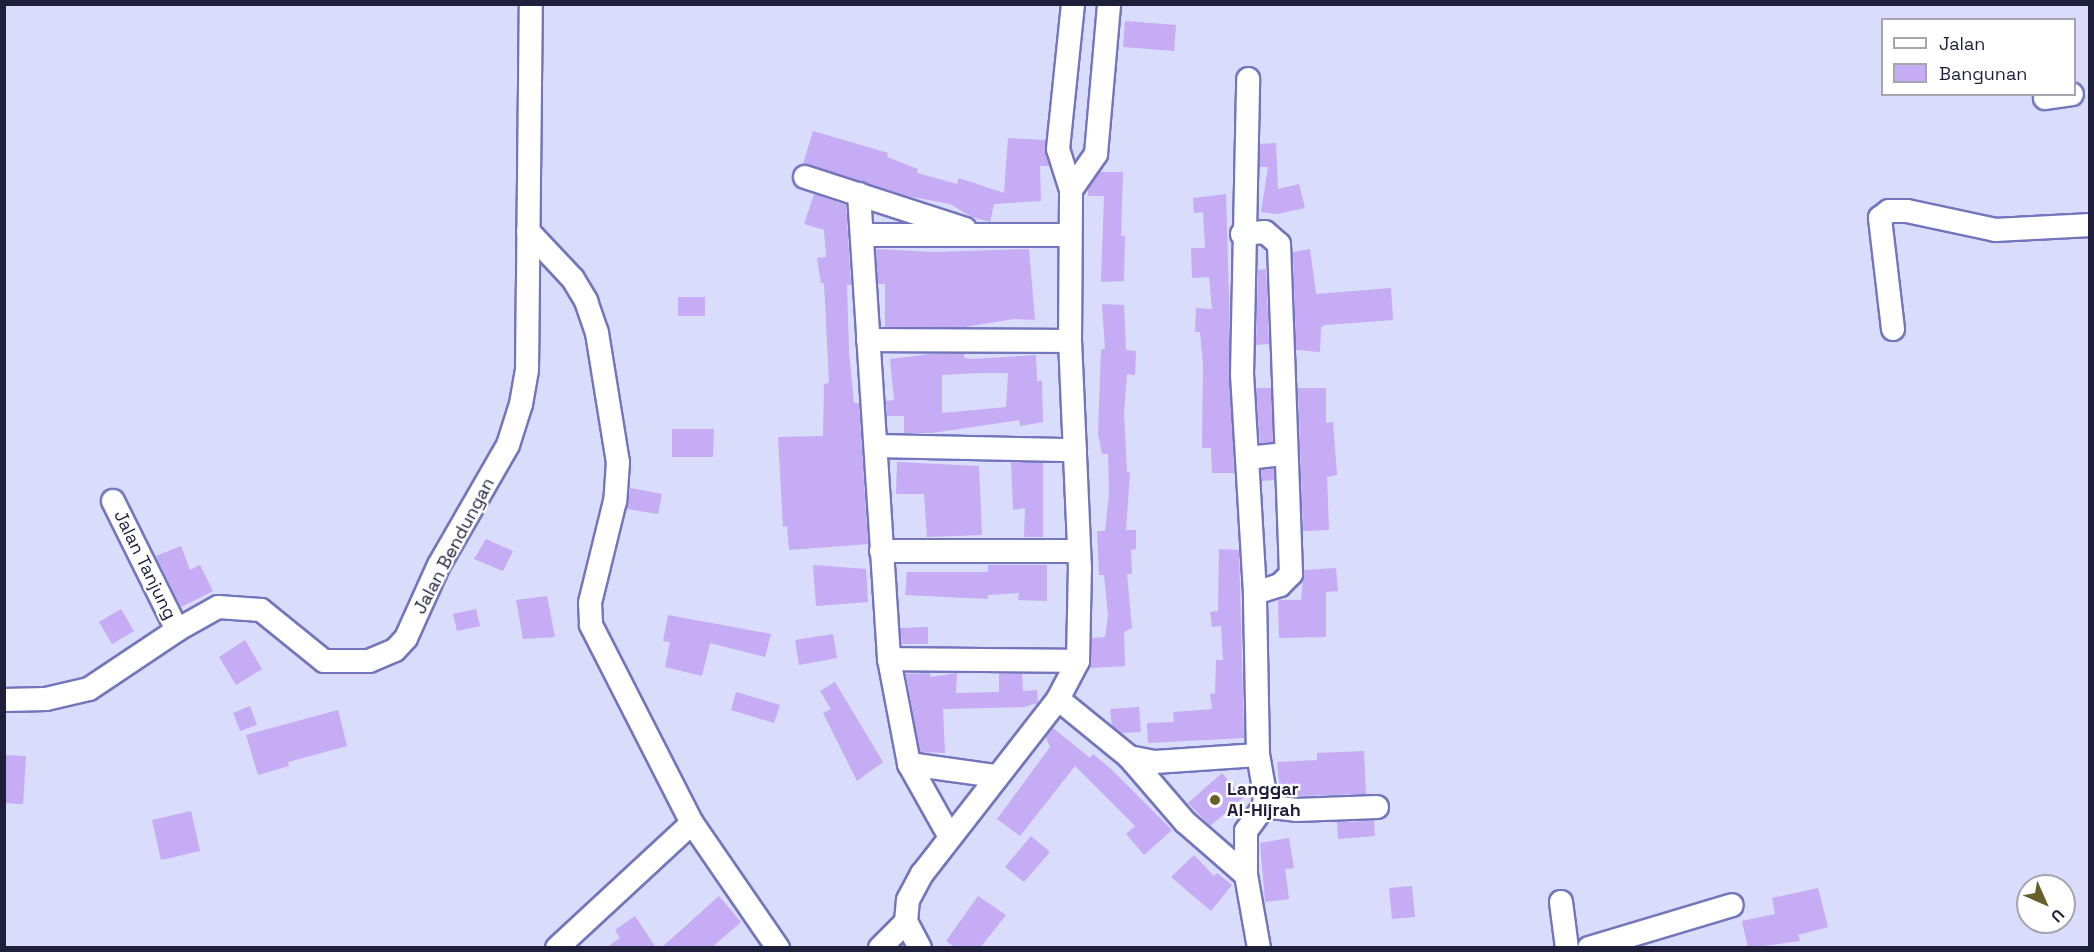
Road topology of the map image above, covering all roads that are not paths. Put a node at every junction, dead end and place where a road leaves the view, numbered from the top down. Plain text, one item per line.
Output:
1 (531, 4) edge
2 (1074, 4) edge
3 (1109, 4) edge
4 (1248, 79) dead end
5 (2058, 96) edge
6 (2044, 98) dead end
7 (805, 177) dead end
8 (1071, 190) junction
9 (859, 194) junction
10 (2090, 225) edge
11 (528, 231) junction
12 (974, 233) junction
13 (1242, 234) junction
14 (864, 235) junction
15 (1069, 235) junction
16 (1893, 329) dead end
17 (868, 340) junction
18 (1070, 341) junction
19 (1281, 371) junction
20 (1242, 375) junction
21 (876, 446) junction
22 (1075, 450) junction
23 (1286, 454) junction
24 (1247, 458) junction
25 (113, 501) dead end
26 (881, 551) junction
27 (1079, 551) junction
28 (1255, 593) junction
29 (177, 630) junction
30 (889, 659) junction
31 (1078, 661) junction
32 (1058, 699) junction
33 (4, 700) edge
34 (1258, 755) junction
35 (1129, 757) junction
36 (909, 764) junction
37 (996, 776) junction
38 (1264, 806) junction
39 (1377, 807) dead end
40 (692, 824) junction
41 (950, 837) junction
42 (1246, 875) junction
43 (1561, 902) dead end
44 (1732, 905) dead end
45 (906, 922) junction
46 (557, 948) edge
47 (778, 948) edge
48 (880, 948) edge
49 (920, 948) edge
50 (1259, 948) edge
51 (1567, 948) edge
52 (1589, 948) edge

1 - 11 street, Jalan Bendungan
2 - 8 street
3 - 8 street
4 - 13 street
5 - 6 street
7 - 9 street
8 - 15 street
9 - 12 street
9 - 14 street
10 - 16 street
11 - 29 street, Jalan Bendungan
11 - 40 street
12 - 14 street
12 - 15 street
13 - 19 street
13 - 20 street
14 - 17 street
15 - 18 street
17 - 18 street
17 - 21 street
18 - 22 street
19 - 20 street
19 - 23 street
20 - 24 street
21 - 22 street
21 - 26 street
22 - 27 street
23 - 24 street
23 - 28 street
24 - 28 street
25 - 29 street, Jalan Tanjung
26 - 27 street
26 - 30 street
27 - 31 street
28 - 34 street
29 - 33 street, Jalan Bendungan
30 - 31 street
30 - 36 street
31 - 32 street
32 - 35 street
32 - 37 street
34 - 35 street
34 - 38 street
35 - 42 street
36 - 37 street
36 - 41 street
37 - 41 street
38 - 39 street
38 - 42 street
40 - 46 street
40 - 47 street
41 - 45 street
42 - 50 street
43 - 51 street
44 - 52 street
45 - 48 street
45 - 49 street

